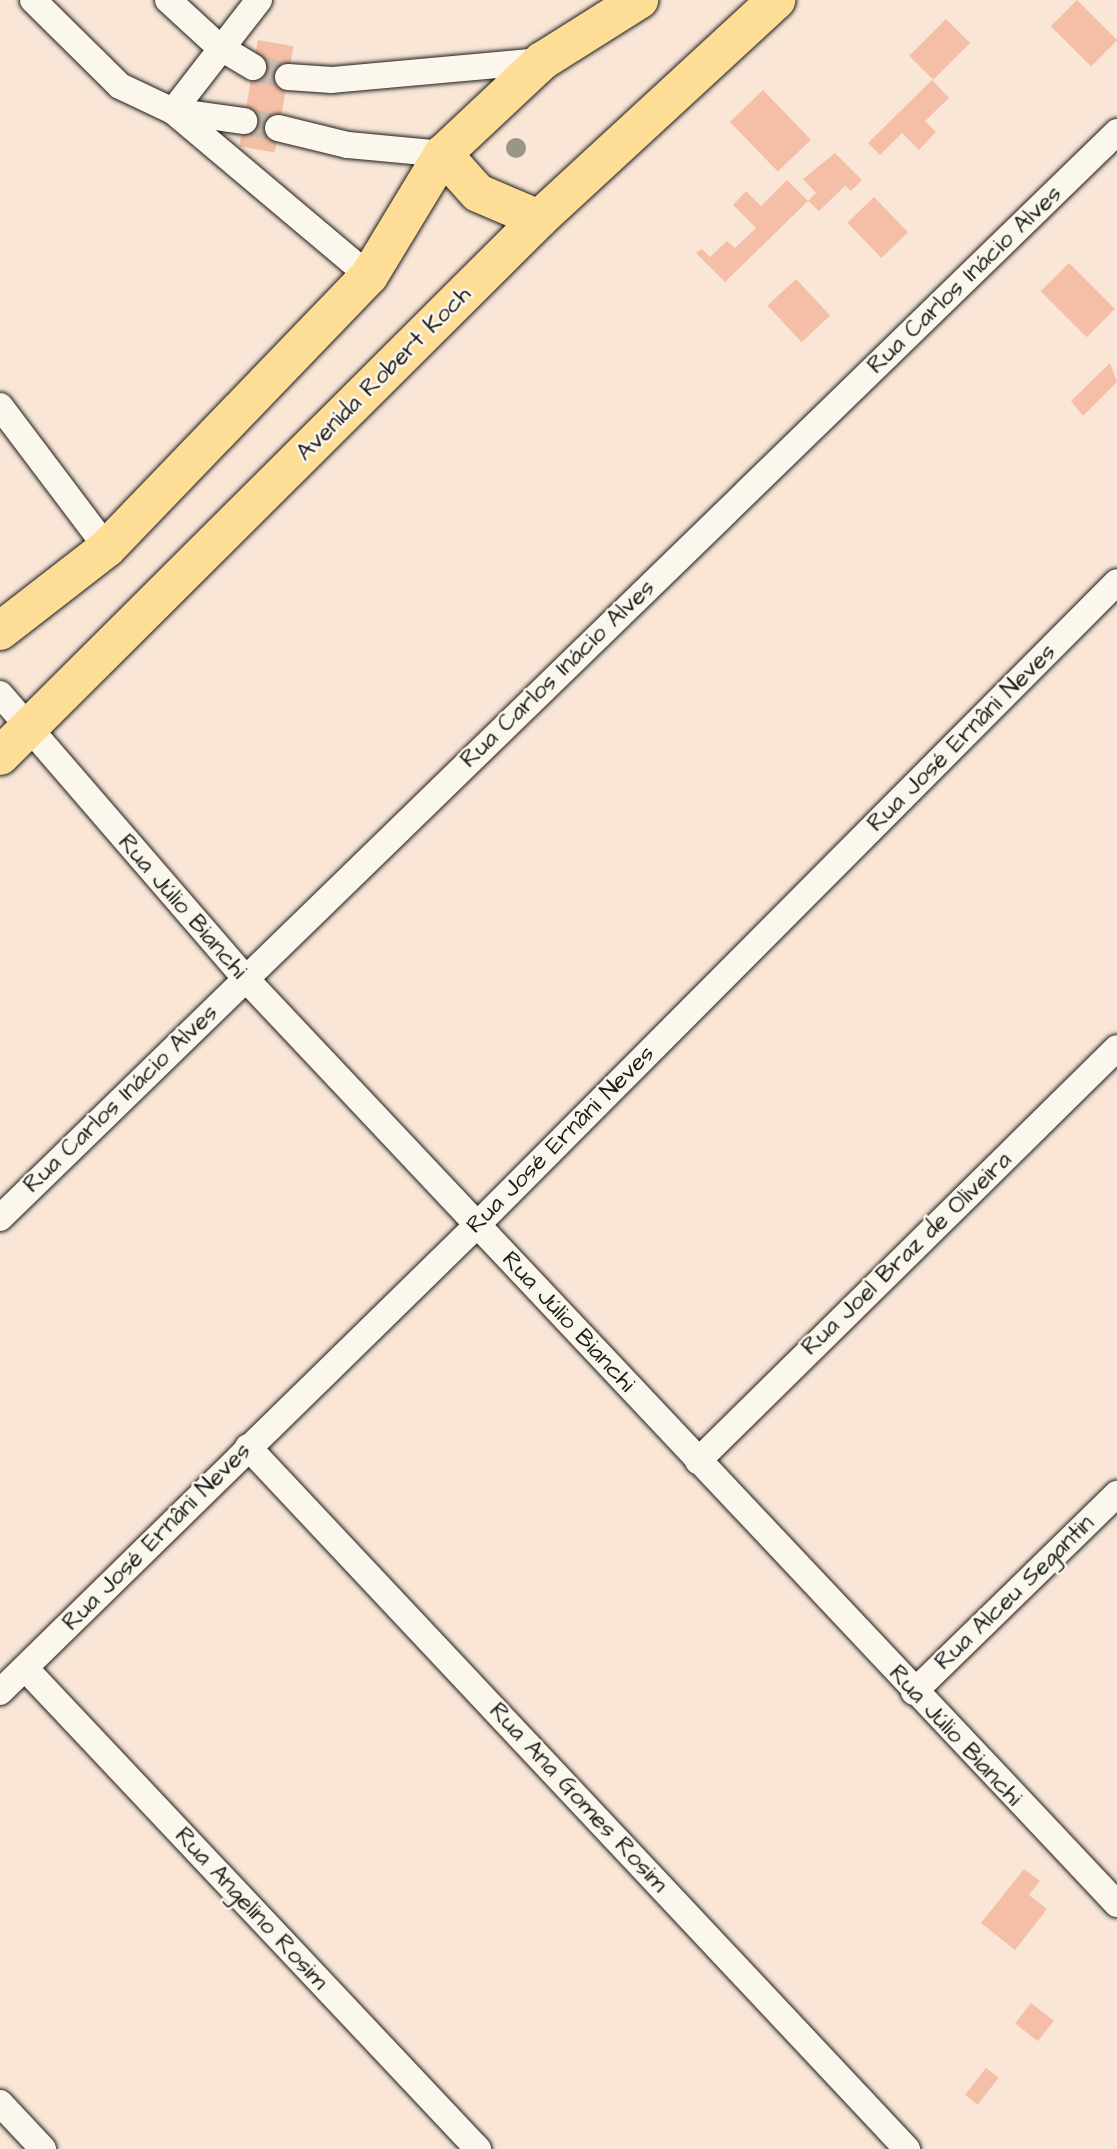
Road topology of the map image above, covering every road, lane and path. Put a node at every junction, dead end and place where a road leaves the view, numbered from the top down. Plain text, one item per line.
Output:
1 (33, 0) edge
2 (168, 0) edge
3 (259, 0) edge
4 (639, 0) edge
5 (776, 0) edge
6 (218, 46) junction
7 (542, 61) junction
8 (253, 67) tunnel mouth
9 (288, 77) tunnel mouth
10 (173, 111) junction
11 (244, 121) tunnel mouth
12 (278, 128) tunnel mouth
13 (1117, 132) edge
14 (443, 154) junction
15 (539, 219) junction
16 (369, 276) junction
17 (0, 406) edge
18 (107, 548) junction
19 (1117, 582) edge
20 (0, 631) edge
21 (0, 694) edge
22 (28, 731) junction
23 (0, 756) edge
24 (245, 978) junction
25 (1117, 1048) edge
26 (0, 1218) edge
27 (477, 1225) junction
28 (248, 1447) junction
29 (698, 1461) junction
30 (1117, 1494) edge
31 (25, 1668) junction
32 (0, 1692) edge
33 (914, 1692) junction
34 (1117, 1905) edge
35 (0, 2103) edge
36 (43, 2149) edge
37 (478, 2149) edge
38 (907, 2149) edge

1 - 10 street
2 - 6 street
3 - 6 street
4 - 7 main road
5 - 15 main road, Avenida Robert Koch
6 - 8 street
6 - 10 street
7 - 9 street
7 - 14 main road
10 - 11 street
10 - 16 street
12 - 14 street
13 - 24 street, Rua Carlos Inácio Alves
14 - 15 main road
14 - 16 main road
15 - 22 main road, Avenida Robert Koch
16 - 18 main road
17 - 18 street
18 - 20 main road
19 - 27 street, Rua José Ernâni Neves
21 - 22 street, Rua Júlio Bianchi
22 - 23 main road, Avenida Robert Koch
22 - 24 street, Rua Júlio Bianchi
24 - 26 street, Rua Carlos Inácio Alves
24 - 27 street, Rua Júlio Bianchi
25 - 29 street, Rua Joel Braz de Oliveira
27 - 28 street, Rua José Ernâni Neves
27 - 29 street, Rua Júlio Bianchi
28 - 31 street, Rua José Ernâni Neves
28 - 38 street, Rua Ana Gomes Rosim
29 - 33 street, Rua Júlio Bianchi
30 - 33 street, Rua Alceu Segantin
31 - 32 street, Rua José Ernâni Neves
31 - 37 street, Rua Angelino Rosim
33 - 34 street, Rua Júlio Bianchi
35 - 36 street

